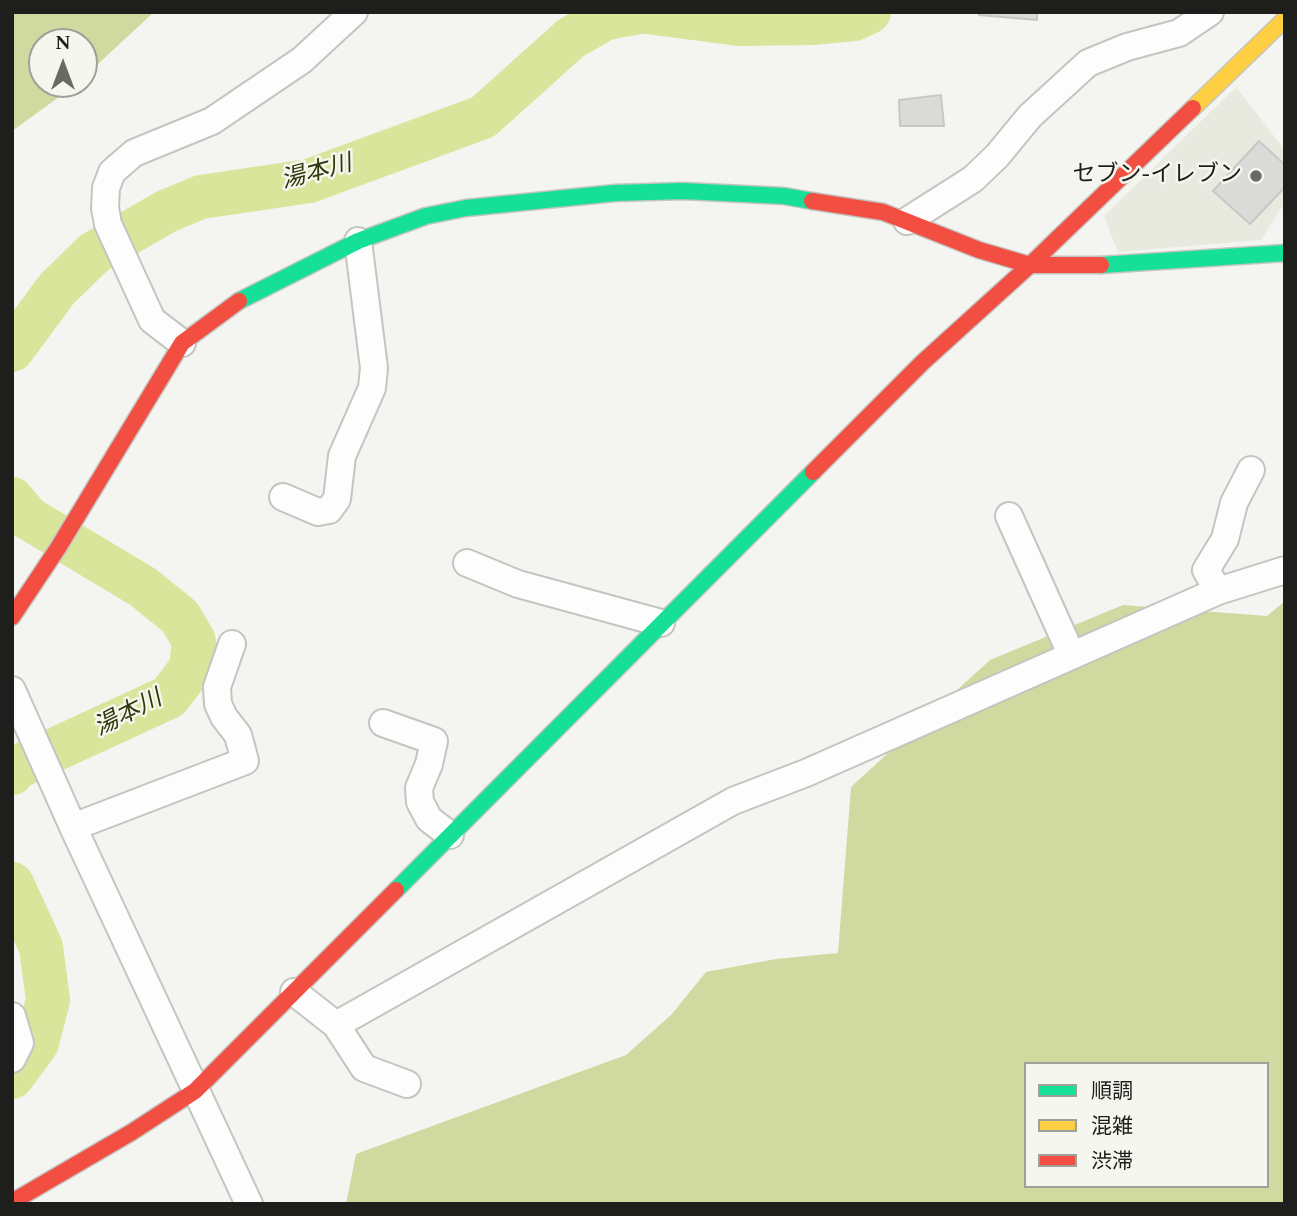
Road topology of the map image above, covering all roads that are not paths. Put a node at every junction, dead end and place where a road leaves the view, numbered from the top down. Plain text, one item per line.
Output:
1 (354, 12) edge
2 (1210, 12) edge
3 (1285, 19) edge
4 (906, 221) junction
5 (358, 241) junction
6 (1285, 253) edge
7 (1030, 265) junction
8 (182, 343) junction
9 (1251, 470) dead end
10 (283, 497) dead end
11 (1009, 516) dead end
12 (467, 563) dead end
13 (1285, 570) edge
14 (1218, 591) junction
15 (12, 617) edge
16 (661, 623) junction
17 (232, 644) dead end
18 (1072, 656) junction
19 (12, 690) edge
20 (383, 723) dead end
21 (73, 827) junction
22 (450, 835) junction
23 (294, 992) junction
24 (12, 1016) edge
25 (336, 1025) junction
26 (12, 1059) edge
27 (407, 1084) dead end
28 (195, 1091) junction
29 (12, 1202) edge
30 (249, 1204) edge

1 - 8 street
2 - 4 street
3 - 7 street
4 - 5 street
4 - 7 street
5 - 8 street
5 - 10 street
6 - 7 street
7 - 16 street
8 - 15 street
9 - 14 street
11 - 18 street
12 - 16 street
13 - 14 street
14 - 18 street
16 - 22 street
17 - 21 street
18 - 25 street
19 - 21 street
20 - 22 street
21 - 28 street
22 - 23 street
23 - 25 street
23 - 28 street
24 - 26 street
25 - 27 street
28 - 29 street
28 - 30 street

